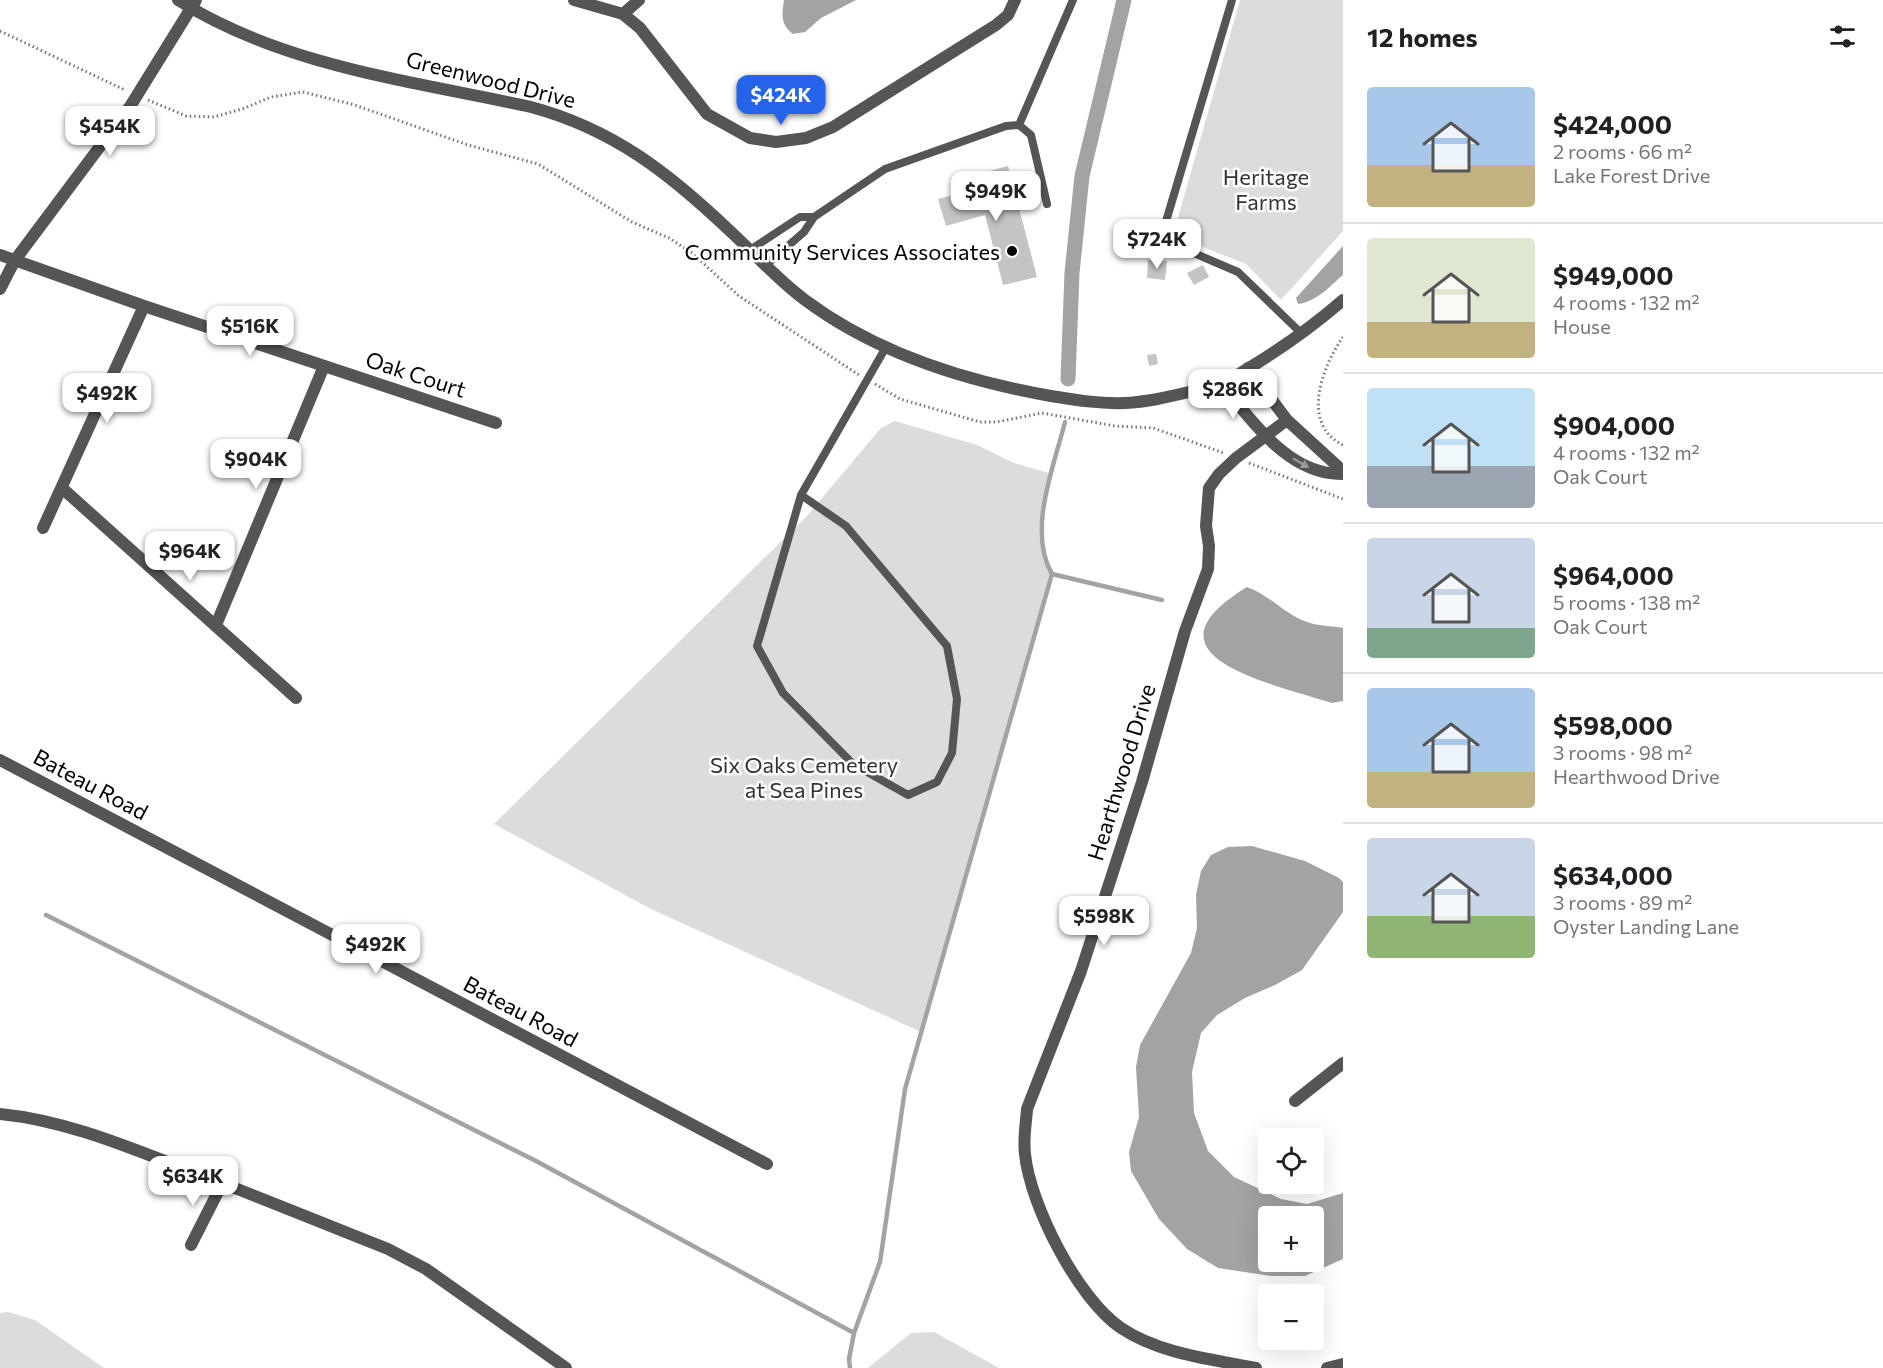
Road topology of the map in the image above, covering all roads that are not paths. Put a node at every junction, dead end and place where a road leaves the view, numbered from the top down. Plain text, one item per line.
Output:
1 (178, 0) edge
2 (574, 0) edge
3 (639, 0) edge
4 (1016, 0) edge
5 (1073, 0) edge
6 (1232, 0) edge
7 (194, 4) edge
8 (623, 14) junction
9 (1019, 125) junction
10 (1047, 204) dead end
11 (814, 217) junction
12 (750, 250) junction
13 (0, 255) edge
14 (15, 261) junction
15 (766, 265) junction
16 (0, 288) edge
17 (1343, 300) edge
18 (144, 306) junction
19 (1301, 333) junction
20 (886, 346) junction
21 (324, 366) junction
22 (1248, 368) junction
23 (1222, 385) junction
24 (1287, 420) junction
25 (496, 423) dead end
26 (1266, 436) junction
27 (1343, 473) edge
28 (62, 488) junction
29 (801, 495) junction
30 (42, 528) dead end
31 (216, 625) junction
32 (296, 698) dead end
33 (0, 760) edge
34 (1343, 1063) edge
35 (1295, 1101) dead end
36 (0, 1114) edge
37 (767, 1164) dead end
38 (222, 1182) junction
39 (191, 1245) dead end
40 (1343, 1364) edge
41 (566, 1368) edge
42 (1256, 1368) edge
43 (1327, 1368) edge

1 - 7 street, Greenwood Drive
2 - 8 street
3 - 8 street
4 - 8 street
5 - 9 lane
6 - 19 lane
7 - 12 street, Greenwood Drive
7 - 14 street
9 - 10 lane
9 - 11 lane
11 - 12 lane
11 - 15 lane
12 - 15 street, Greenwood Drive
13 - 14 street, Oak Court
14 - 16 street
14 - 18 street, Oak Court
15 - 20 street, Greenwood Drive
17 - 19 street, Greenwood Drive
18 - 21 street, Oak Court
18 - 28 street
19 - 22 street, Greenwood Drive
20 - 23 street, Greenwood Drive
20 - 29 lane
21 - 25 street, Oak Court
21 - 31 street
22 - 23 street, Greenwood Drive
22 - 24 street
23 - 26 street
24 - 26 street, Hearthwood Drive
24 - 27 street
26 -> 27 street
26 - 42 street, Hearthwood Drive
28 - 30 street
28 - 31 street
29 - 29 lane
31 - 32 street
33 - 37 street, Bateau Road
34 - 35 street
36 - 38 street
38 - 39 street
38 - 41 street
40 - 43 street

